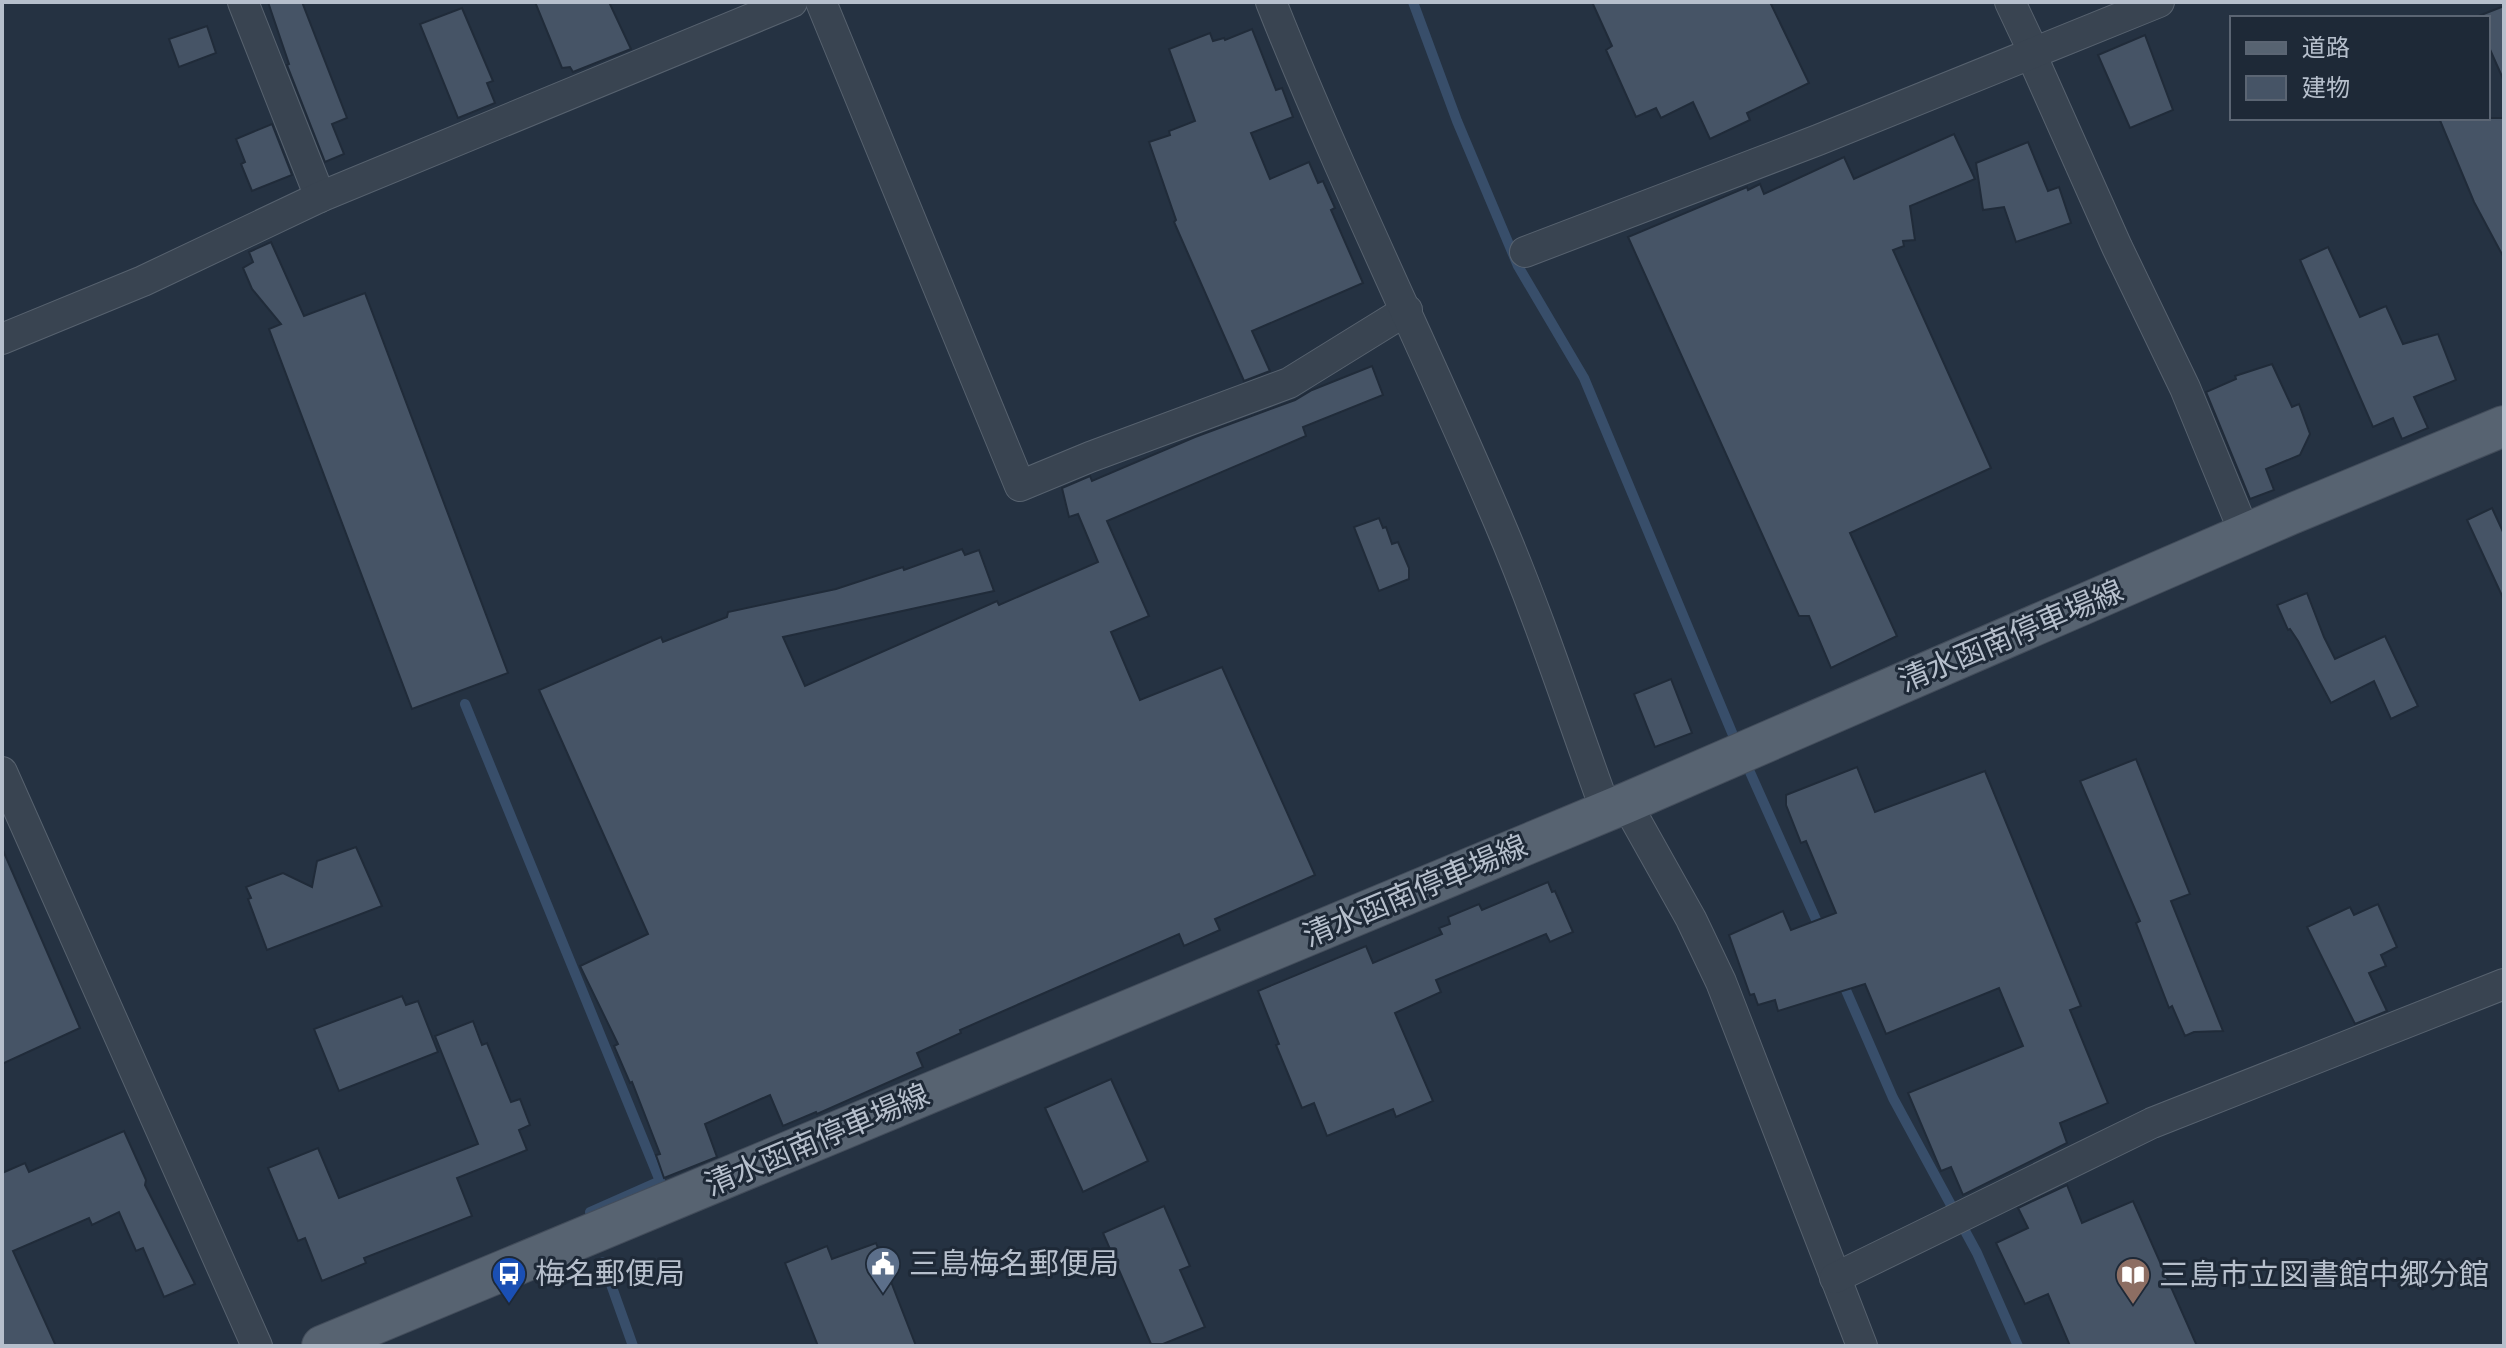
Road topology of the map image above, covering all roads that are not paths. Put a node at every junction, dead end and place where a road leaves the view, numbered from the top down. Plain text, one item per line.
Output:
1 (243, 2) edge
2 (792, 2) edge
3 (821, 2) edge
4 (1271, 2) edge
5 (2010, 2) edge
6 (2159, 2) edge
7 (2033, 54) junction
8 (320, 197) junction
9 (1525, 252) dead end
10 (1407, 310) junction
11 (2, 339) edge
12 (2504, 426) edge
13 (2245, 534) junction
14 (2, 772) edge
15 (1616, 807) junction
16 (2504, 984) edge
17 (1835, 1278) junction
18 (257, 1346) edge
19 (322, 1346) edge
20 (1862, 1346) edge

1 - 8 street
2 - 8 street
3 - 10 street
4 - 10 street
5 - 7 street
6 - 7 street
7 - 9 street
7 - 13 street
8 - 11 street
10 - 15 street
12 - 13 main road, 清水函南停車場線
13 - 15 main road, 清水函南停車場線
14 - 18 street
15 - 17 street
15 - 19 main road, 清水函南停車場線
16 - 17 street
17 - 20 street

